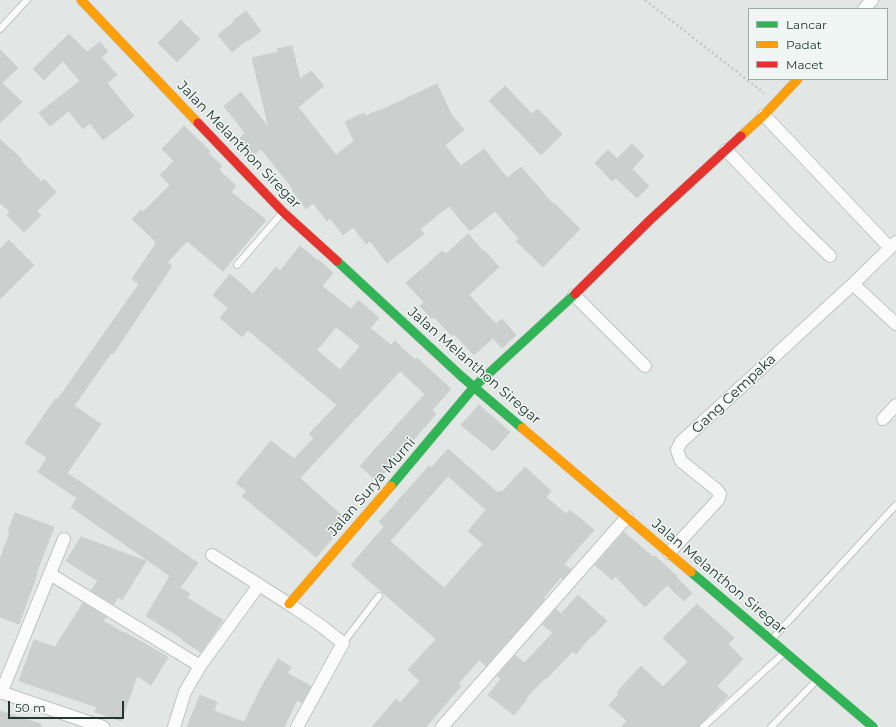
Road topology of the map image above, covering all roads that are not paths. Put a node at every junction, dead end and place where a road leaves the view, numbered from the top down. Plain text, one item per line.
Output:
1 (27, 0) edge
2 (81, 0) edge
3 (872, 0) edge
4 (865, 8) edge
5 (0, 29) edge
6 (797, 80) edge
7 (764, 115) junction
8 (726, 150) junction
9 (283, 212) junction
10 (893, 245) edge
11 (830, 256) dead end
12 (237, 265) dead end
13 (853, 284) junction
14 (574, 295) junction
15 (896, 324) edge
16 (645, 366) dead end
17 (474, 387) junction
18 (896, 405) edge
19 (883, 419) dead end
20 (896, 505) edge
21 (627, 517) junction
22 (64, 539) dead end
23 (668, 553) junction
24 (212, 555) dead end
25 (50, 574) junction
26 (259, 585) junction
27 (379, 596) dead end
28 (289, 604) junction
29 (771, 640) junction
30 (343, 643) junction
31 (785, 652) junction
32 (200, 666) junction
33 (817, 680) junction
34 (1, 692) edge
35 (103, 727) edge
36 (174, 727) edge
37 (297, 727) edge
38 (442, 727) edge
39 (703, 727) edge
40 (771, 727) edge
41 (873, 727) edge

1 - 5 lane
2 - 9 main road, Jalan Melanthon Siregar
3 - 4 street
6 - 7 main road, Jalan Surya Murni
7 - 8 main road, Jalan Surya Murni
7 - 10 street
8 - 11 street
8 - 14 main road, Jalan Surya Murni
9 - 12 lane
9 - 17 main road, Jalan Melanthon Siregar
10 - 13 street, Gang Cempaka
13 - 15 street
13 - 23 street, Gang Cempaka
14 - 16 street
14 - 17 main road, Jalan Surya Murni
17 - 21 main road, Jalan Melanthon Siregar
17 - 28 main road, Jalan Surya Murni
18 - 19 street
20 - 29 lane
21 - 23 main road, Jalan Melanthon Siregar
21 - 38 street
22 - 25 street
23 - 29 main road, Jalan Melanthon Siregar
24 - 26 street
25 - 32 street
25 - 34 street
26 - 28 street
26 - 32 street
27 - 30 lane
28 - 30 street
29 - 31 main road, Jalan Melanthon Siregar
30 - 37 street
31 - 33 main road, Jalan Melanthon Siregar
31 - 39 lane
32 - 36 street
33 - 40 lane
33 - 41 main road, Jalan Melanthon Siregar
34 - 35 street

